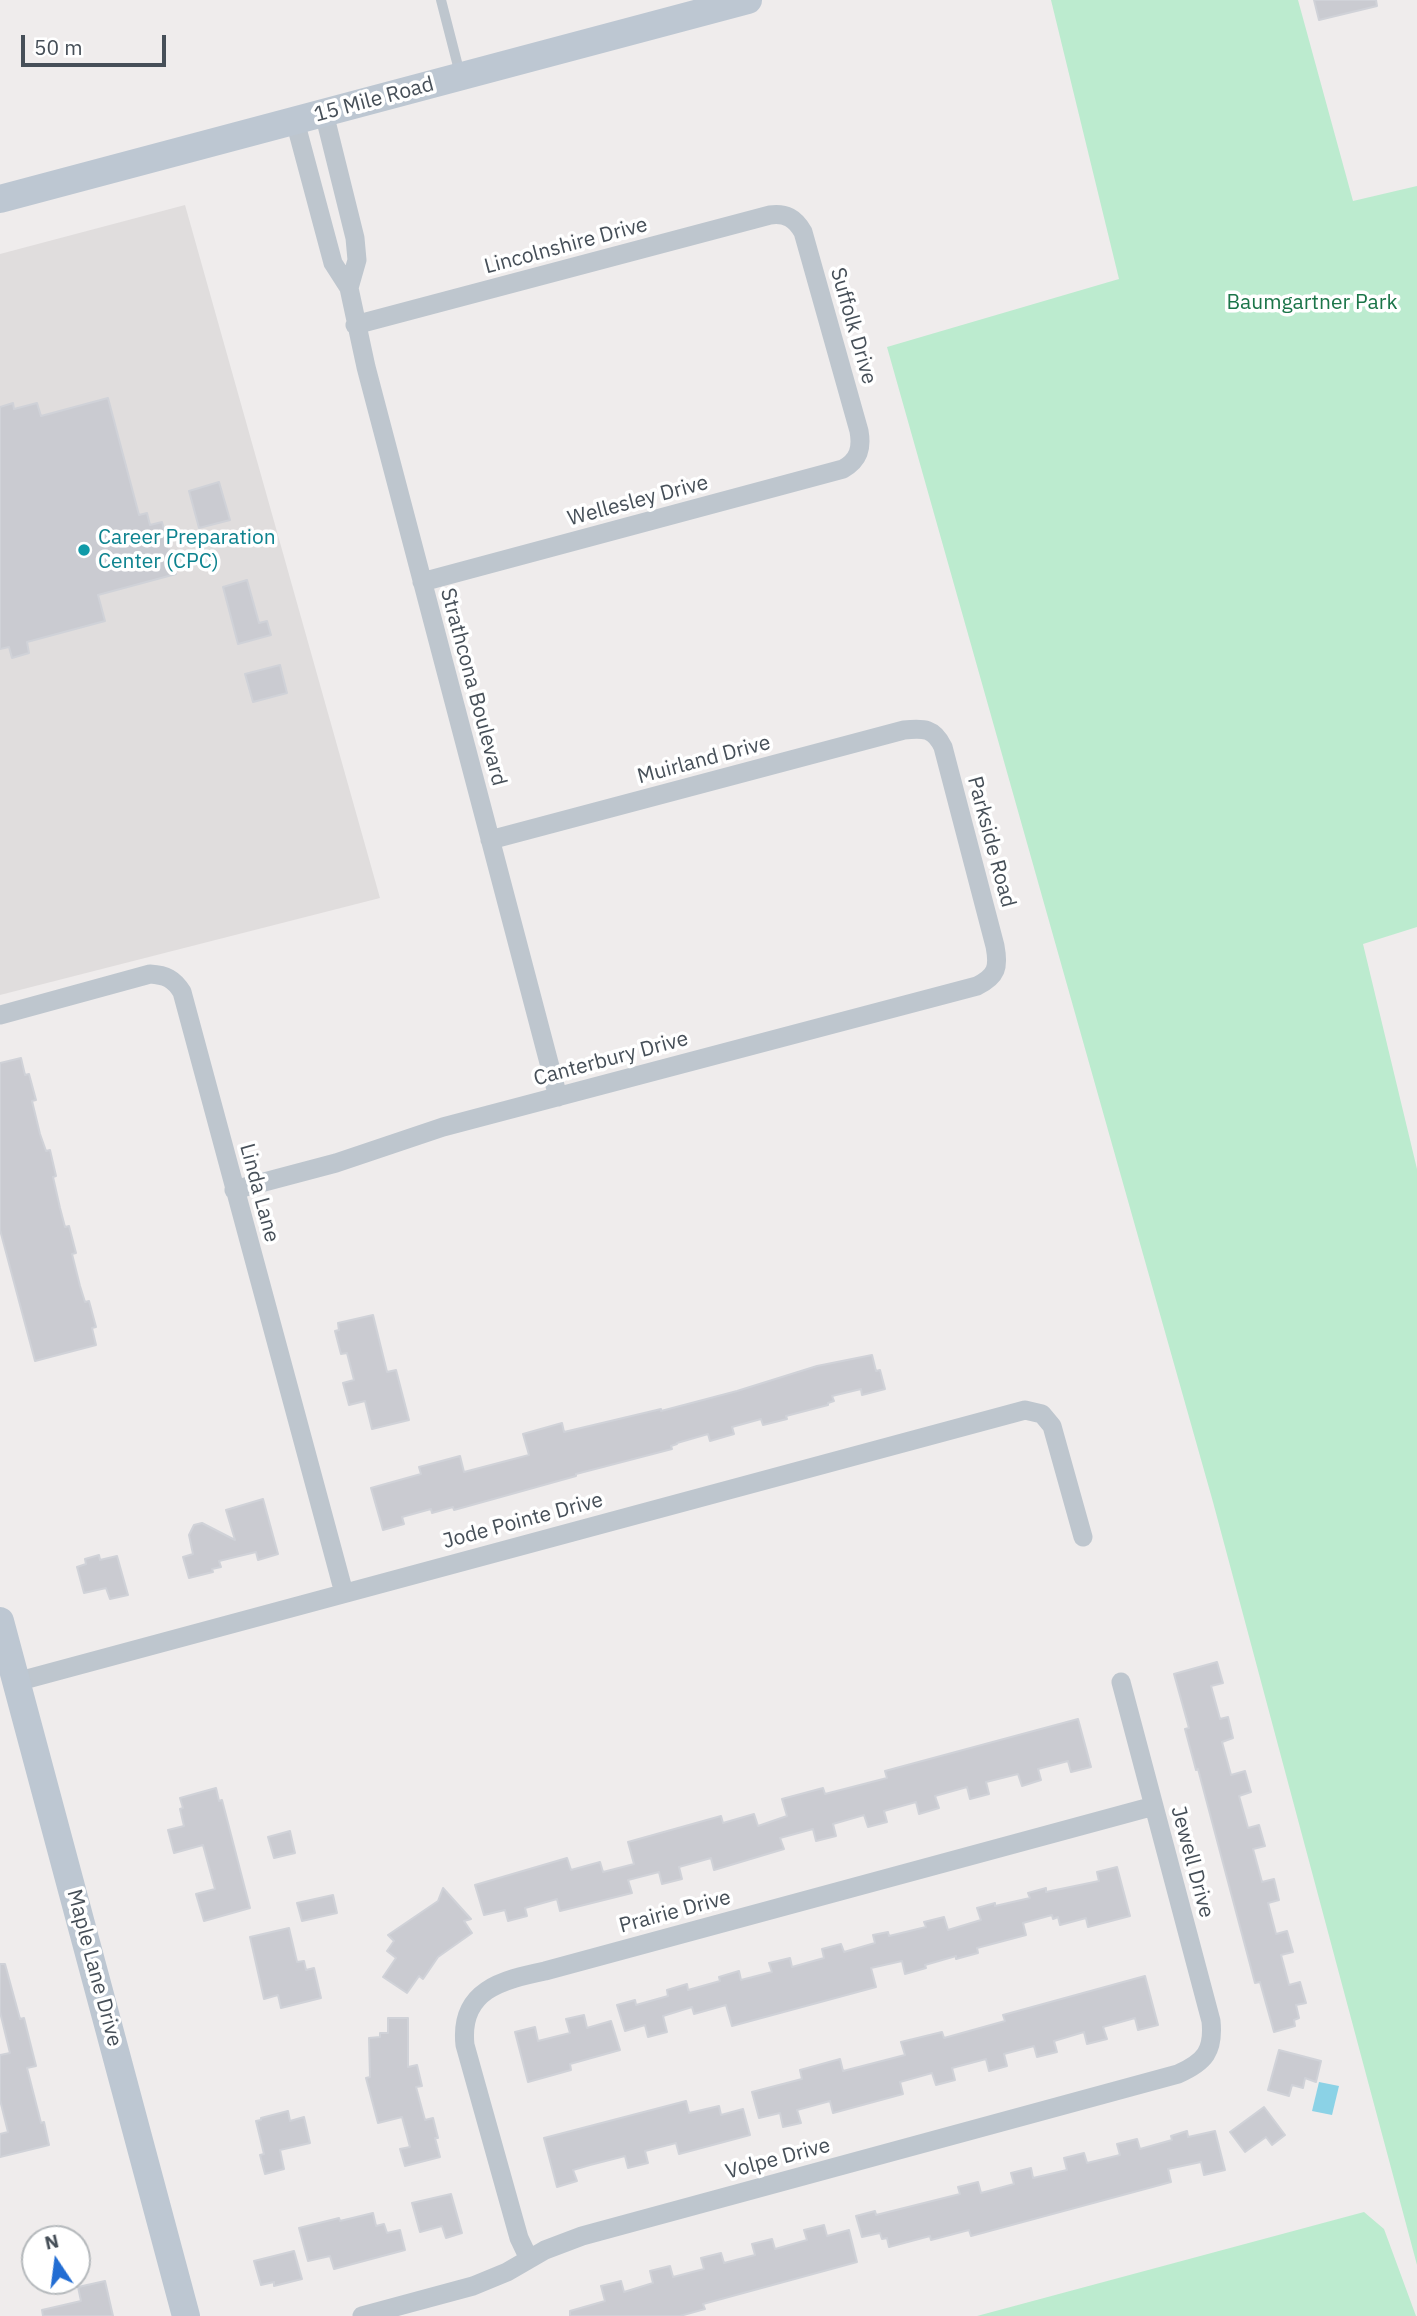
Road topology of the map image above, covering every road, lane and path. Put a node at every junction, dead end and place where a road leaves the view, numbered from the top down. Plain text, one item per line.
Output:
1 (442, 0) edge
2 (748, 0) edge
3 (460, 77) junction
4 (324, 113) junction
5 (295, 121) junction
6 (0, 199) edge
7 (348, 206) junction
8 (320, 213) junction
9 (789, 216) joint
10 (349, 288) junction
11 (355, 325) junction
12 (859, 453) joint
13 (422, 583) junction
14 (929, 730) joint
15 (490, 840) junction
16 (996, 970) joint
17 (0, 1015) edge
18 (558, 1097) junction
19 (234, 1190) junction
20 (1083, 1536) dead end
21 (344, 1593) junction
22 (0, 1621) edge
23 (16, 1682) junction
24 (1121, 1682) dead end
25 (1154, 1806) junction
26 (1208, 2054) joint
27 (529, 2259) junction
28 (186, 2316) edge
29 (362, 2316) edge

1 - 3 lane
2 - 3 main road, 15 Mile Road
3 - 4 main road, 15 Mile Road
4 - 5 main road, 15 Mile Road
4 - 7 street, Strathcona Boulevard
5 - 6 main road, 15 Mile Road
5 - 8 street, Strathcona Boulevard
7 - 8 street
7 - 10 street, Strathcona Boulevard
8 - 10 street, Strathcona Boulevard
9 - 11 street, Lincolnshire Drive
9 - 12 street, Suffolk Drive
10 - 11 street, Strathcona Boulevard
11 - 13 street, Strathcona Boulevard
12 - 13 street, Wellesley Drive
13 - 15 street, Strathcona Boulevard
14 - 15 street, Muirland Drive
14 - 16 street, Parkside Road
15 - 18 street, Strathcona Boulevard
16 - 18 street, Canterbury Drive
17 - 19 street, Linda Lane
18 - 19 street, Canterbury Drive
19 - 21 street, Linda Lane
20 - 21 street, Jode Pointe Drive
21 - 23 street, Jode Pointe Drive
22 - 23 main road, Maple Lane Drive
23 - 28 main road, Maple Lane Drive
24 - 25 street, Jewell Drive
25 - 26 street, Jewell Drive
25 - 27 street, Prairie Drive
26 - 27 street, Volpe Drive
27 - 29 street, Volpe Drive

